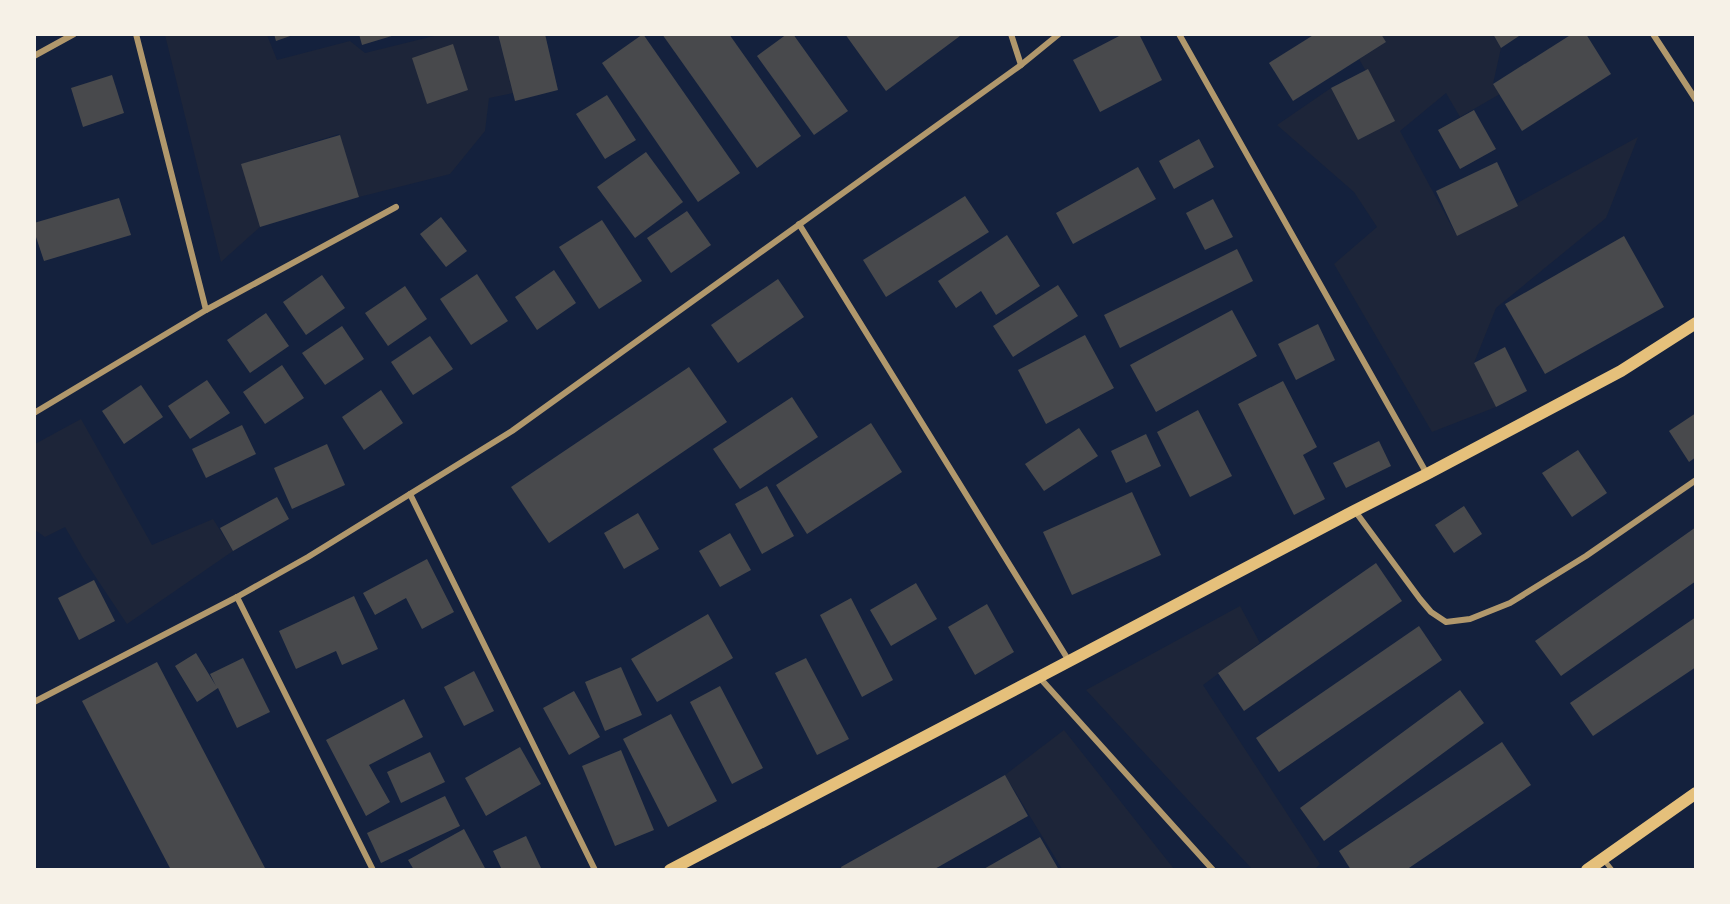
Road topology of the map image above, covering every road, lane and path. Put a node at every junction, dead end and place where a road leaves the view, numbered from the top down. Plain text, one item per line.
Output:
1 (74, 34) edge
2 (135, 34) edge
3 (1011, 34) edge
4 (1059, 34) edge
5 (1179, 34) edge
6 (1653, 34) edge
7 (34, 56) edge
8 (1021, 65) junction
9 (1695, 100) edge
10 (396, 207) dead end
11 (799, 224) junction
12 (206, 310) junction
13 (1695, 323) edge
14 (34, 413) edge
15 (1427, 474) junction
16 (1695, 480) edge
17 (410, 494) junction
18 (1354, 511) junction
19 (237, 597) junction
20 (1069, 661) junction
21 (1039, 677) junction
22 (34, 702) edge
23 (1695, 794) edge
24 (1603, 859) junction
25 (373, 870) edge
26 (595, 870) edge
27 (670, 870) edge
28 (1213, 870) edge
29 (1587, 870) edge
30 (1612, 870) edge

1 - 7 street
2 - 12 street
3 - 8 street
4 - 8 street
5 - 15 street
6 - 9 street
8 - 11 street
10 - 12 street
11 - 17 street
11 - 20 street
12 - 14 street
13 - 15 main road
15 - 18 main road
16 - 18 street
17 - 19 street
17 - 26 street
18 - 20 main road
19 - 22 street
19 - 25 street
20 - 21 main road
21 - 27 main road
21 - 28 street
23 - 24 main road
24 - 29 main road
24 - 30 street

